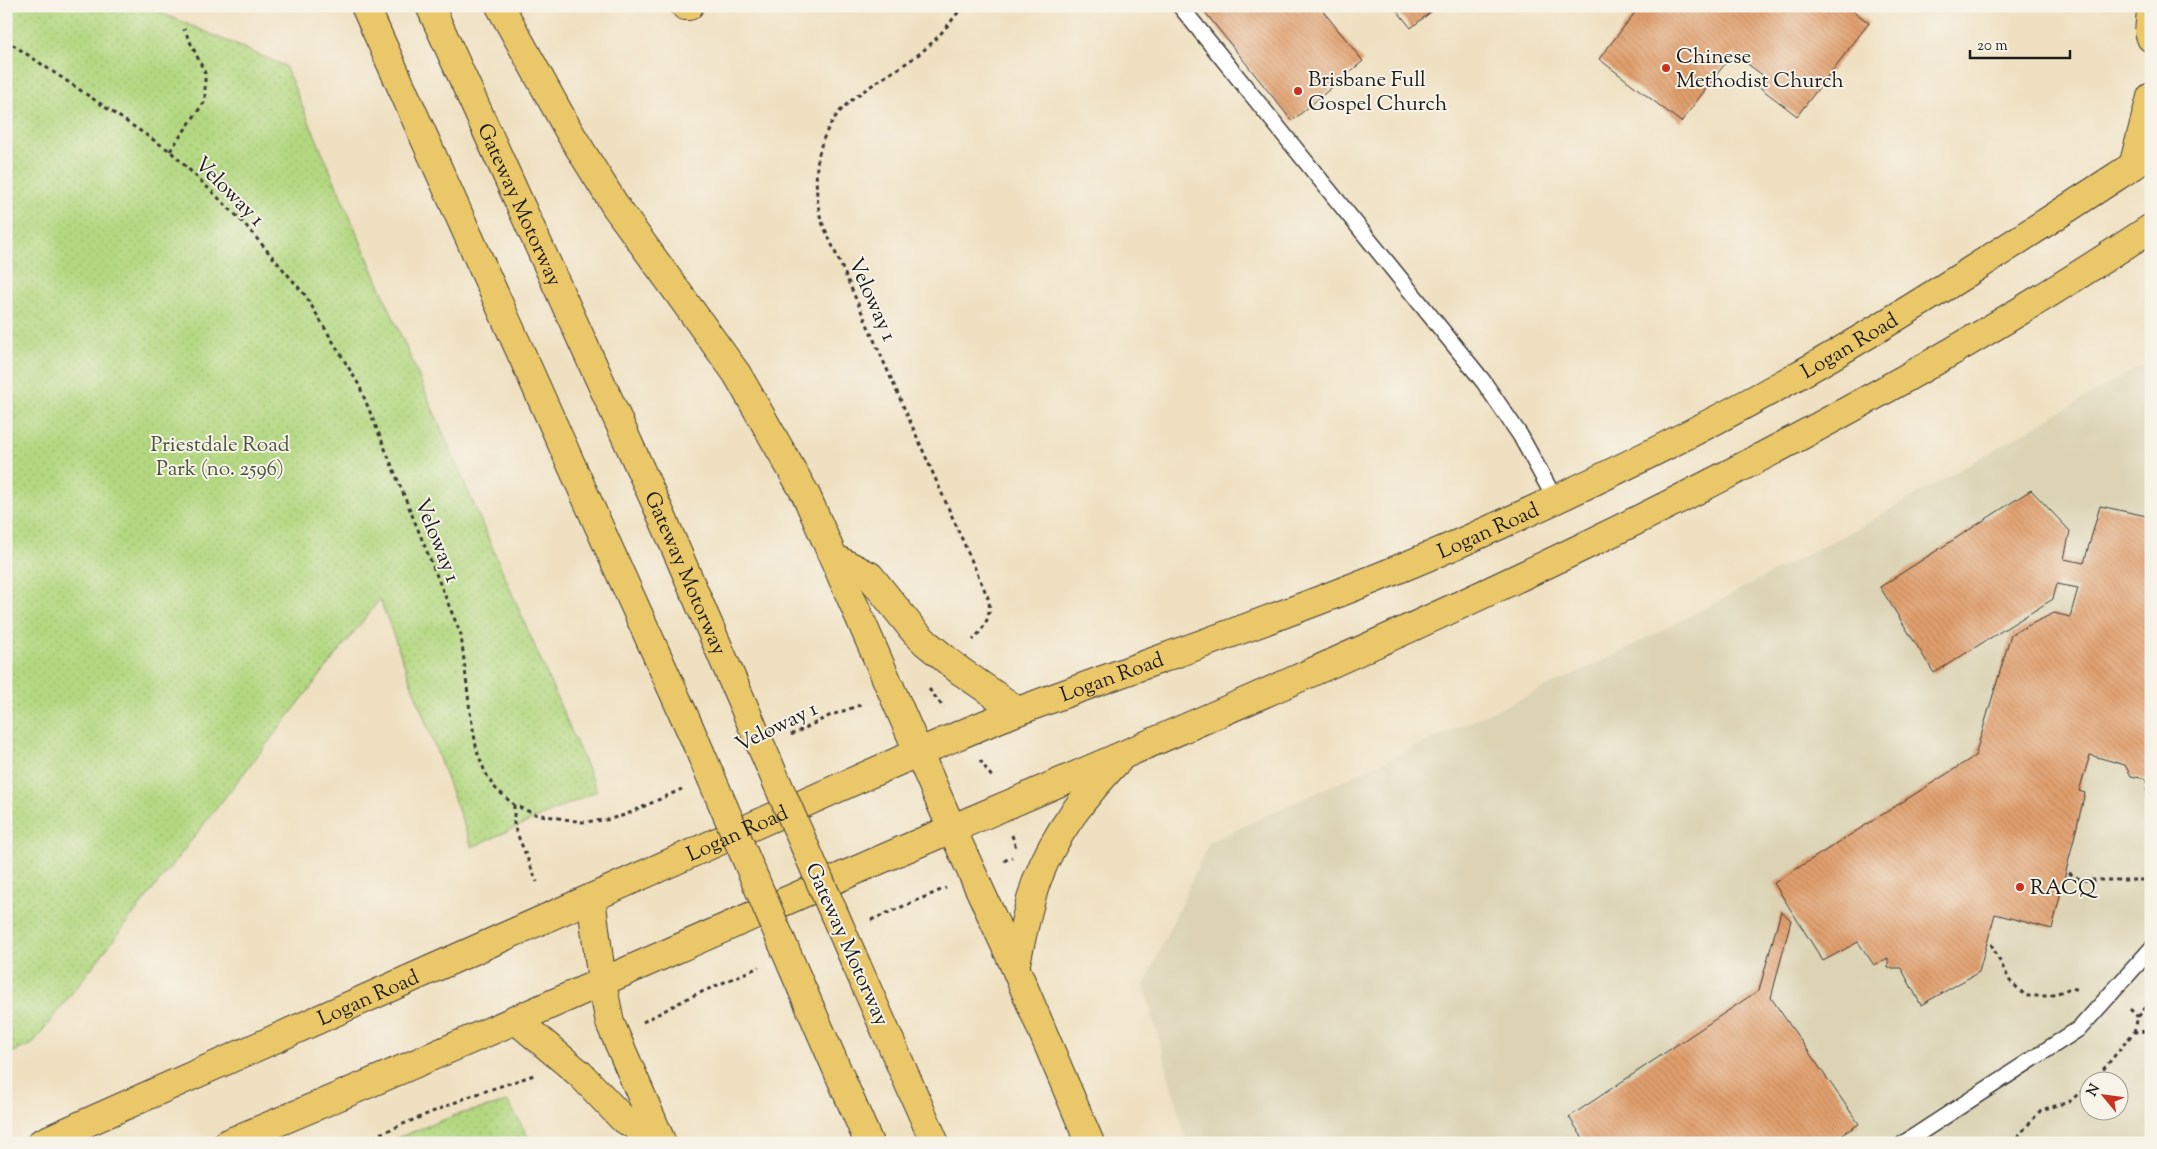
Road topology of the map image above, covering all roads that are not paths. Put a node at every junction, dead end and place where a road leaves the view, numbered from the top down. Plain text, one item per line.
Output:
1 (365, 6) edge
2 (430, 6) edge
3 (500, 6) edge
4 (685, 6) edge
5 (689, 6) edge
6 (1180, 6) edge
7 (2151, 10) edge
8 (2151, 38) edge
9 (2151, 97) edge
10 (2142, 160) edge
11 (2151, 228) edge
12 (1555, 499) junction
13 (836, 559) junction
14 (1018, 711) junction
15 (918, 752) junction
16 (1121, 757) junction
17 (952, 829) junction
18 (590, 898) junction
19 (2151, 948) edge
20 (1015, 967) junction
21 (602, 982) junction
22 (515, 1019) junction
23 (661, 1142) edge
24 (41, 1143) edge
25 (228, 1143) edge
26 (869, 1143) edge
27 (935, 1143) edge
28 (1090, 1143) edge
29 (1904, 1143) edge

1 - 26 main road, bridge
2 - 27 main road, Gateway Motorway, bridge
3 - 13 main road
4 - 5 main road
6 - 12 lane
7 - 8 main road
9 - 10 main road
10 - 12 main road, Logan Road
11 - 16 main road
12 - 14 main road, Logan Road
13 - 14 main road
13 - 15 main road
14 - 15 main road, Logan Road
15 - 17 main road
15 - 18 main road, Logan Road
16 - 17 main road
16 - 20 main road
17 - 20 main road
17 - 21 main road
18 - 21 main road
18 - 24 main road, Logan Road
19 - 29 lane
20 - 28 main road
21 - 22 main road
21 - 23 main road
22 - 23 main road
22 - 25 main road

